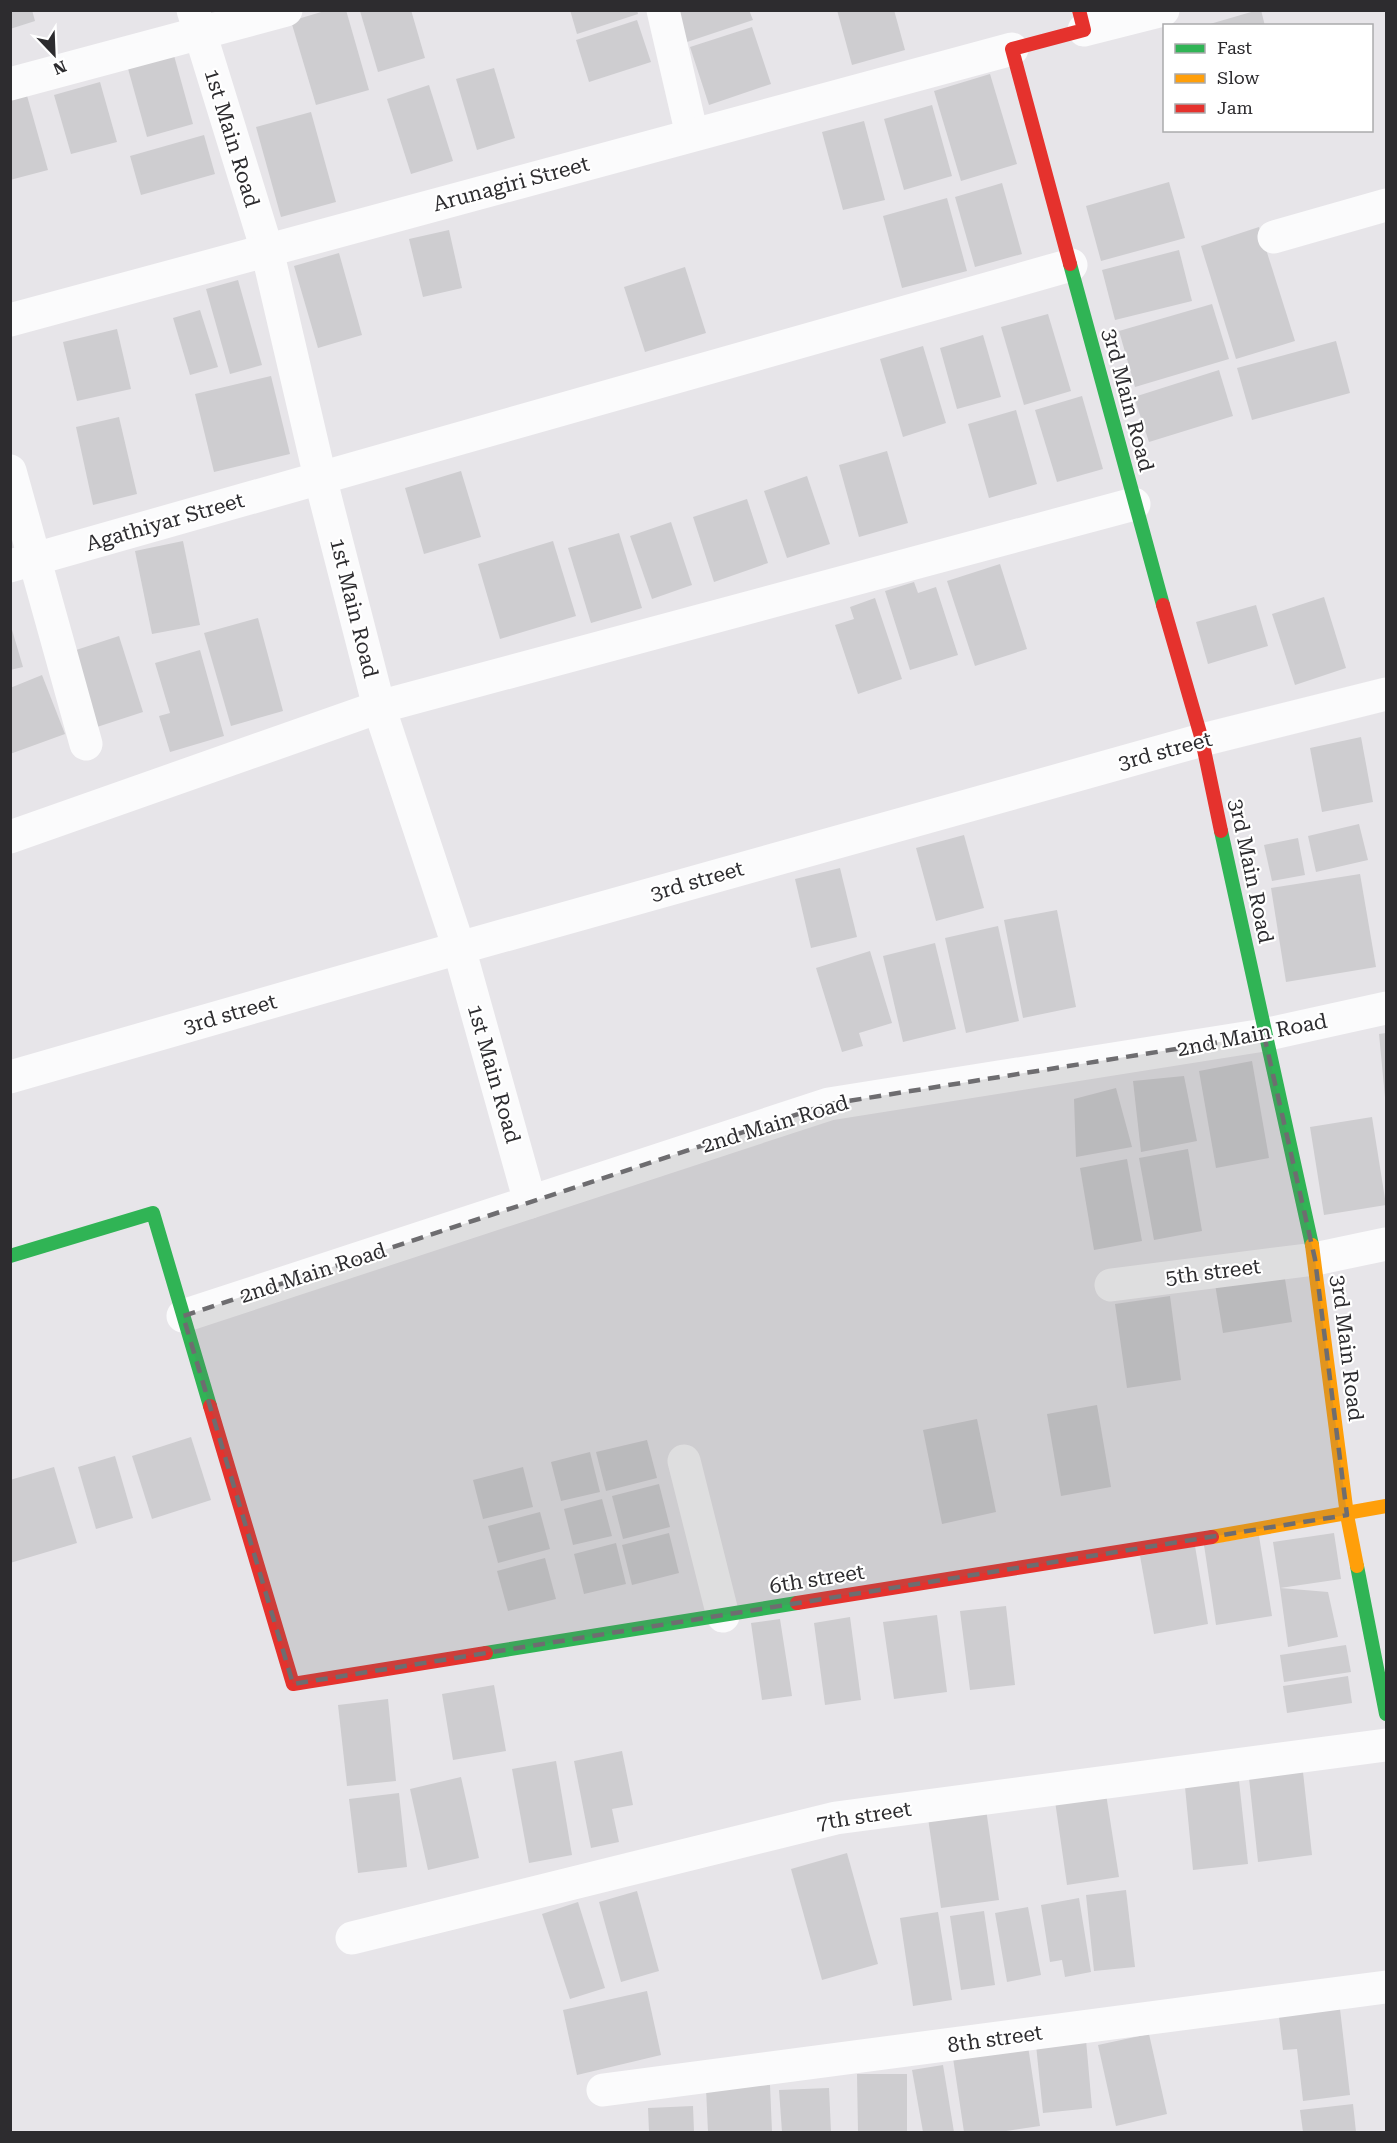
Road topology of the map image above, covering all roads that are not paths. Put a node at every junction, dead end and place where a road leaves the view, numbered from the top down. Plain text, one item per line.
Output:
1 (286, 10) edge
2 (663, 10) edge
3 (1163, 10) edge
4 (1082, 20) edge
5 (196, 22) edge
6 (1012, 49) junction
7 (10, 84) edge
8 (692, 135) junction
9 (1386, 205) edge
10 (1274, 237) dead end
11 (267, 250) junction
12 (1071, 265) junction
13 (10, 320) edge
14 (10, 471) edge
15 (320, 477) junction
16 (1134, 504) junction
17 (23, 563) edge
18 (1386, 694) edge
19 (379, 707) junction
20 (1202, 740) junction
21 (86, 744) dead end
22 (10, 837) edge
23 (459, 948) junction
24 (1386, 1008) edge
25 (1264, 1035) junction
26 (10, 1077) edge
27 (530, 1202) junction
28 (1386, 1244) edge
29 (10, 1256) edge
30 (1315, 1259) junction
31 (1111, 1285) dead end
32 (183, 1316) junction
33 (684, 1461) dead end
34 (1386, 1506) edge
35 (1347, 1515) junction
36 (723, 1616) junction
37 (1386, 1714) edge
38 (1386, 1745) edge
39 (352, 1938) dead end
40 (1386, 1987) edge
41 (603, 2090) dead end

1 - 5 street
2 - 8 street
3 - 4 street
4 - 6 street
5 - 7 street
5 - 11 street, 1st Main Road
6 - 8 street, Arunagiri Street
6 - 12 street, 3rd Main Road
8 - 11 street, Arunagiri Street
9 - 10 street
11 - 13 street, Arunagiri Street
11 - 15 street, 1st Main Road
12 - 15 street, Agathiyar Street
12 - 16 street, 3rd Main Road
14 - 17 street
15 - 17 street, Agathiyar Street
15 - 19 street, 1st Main Road
16 - 19 street
16 - 20 street, 3rd Main Road
17 - 21 street
18 - 20 street, 3rd street
19 - 22 street
19 - 23 street, 1st Main Road
20 - 23 street, 3rd street
20 - 25 street, 3rd Main Road
23 - 26 street, 3rd street
23 - 27 street, 1st Main Road
24 - 25 street, 2nd Main Road
25 - 27 street, 2nd Main Road
25 - 30 street, 3rd Main Road
27 - 32 street, 2nd Main Road
28 - 30 street, 5th street
29 - 32 street
30 - 31 street, 5th street
30 - 35 street, 3rd Main Road
32 - 36 street, 6th street
33 - 36 street
34 - 35 street, 6th street
35 - 36 street, 6th street
35 - 37 street, 3rd Main Road
38 - 39 street, 7th street
40 - 41 street, 8th street

